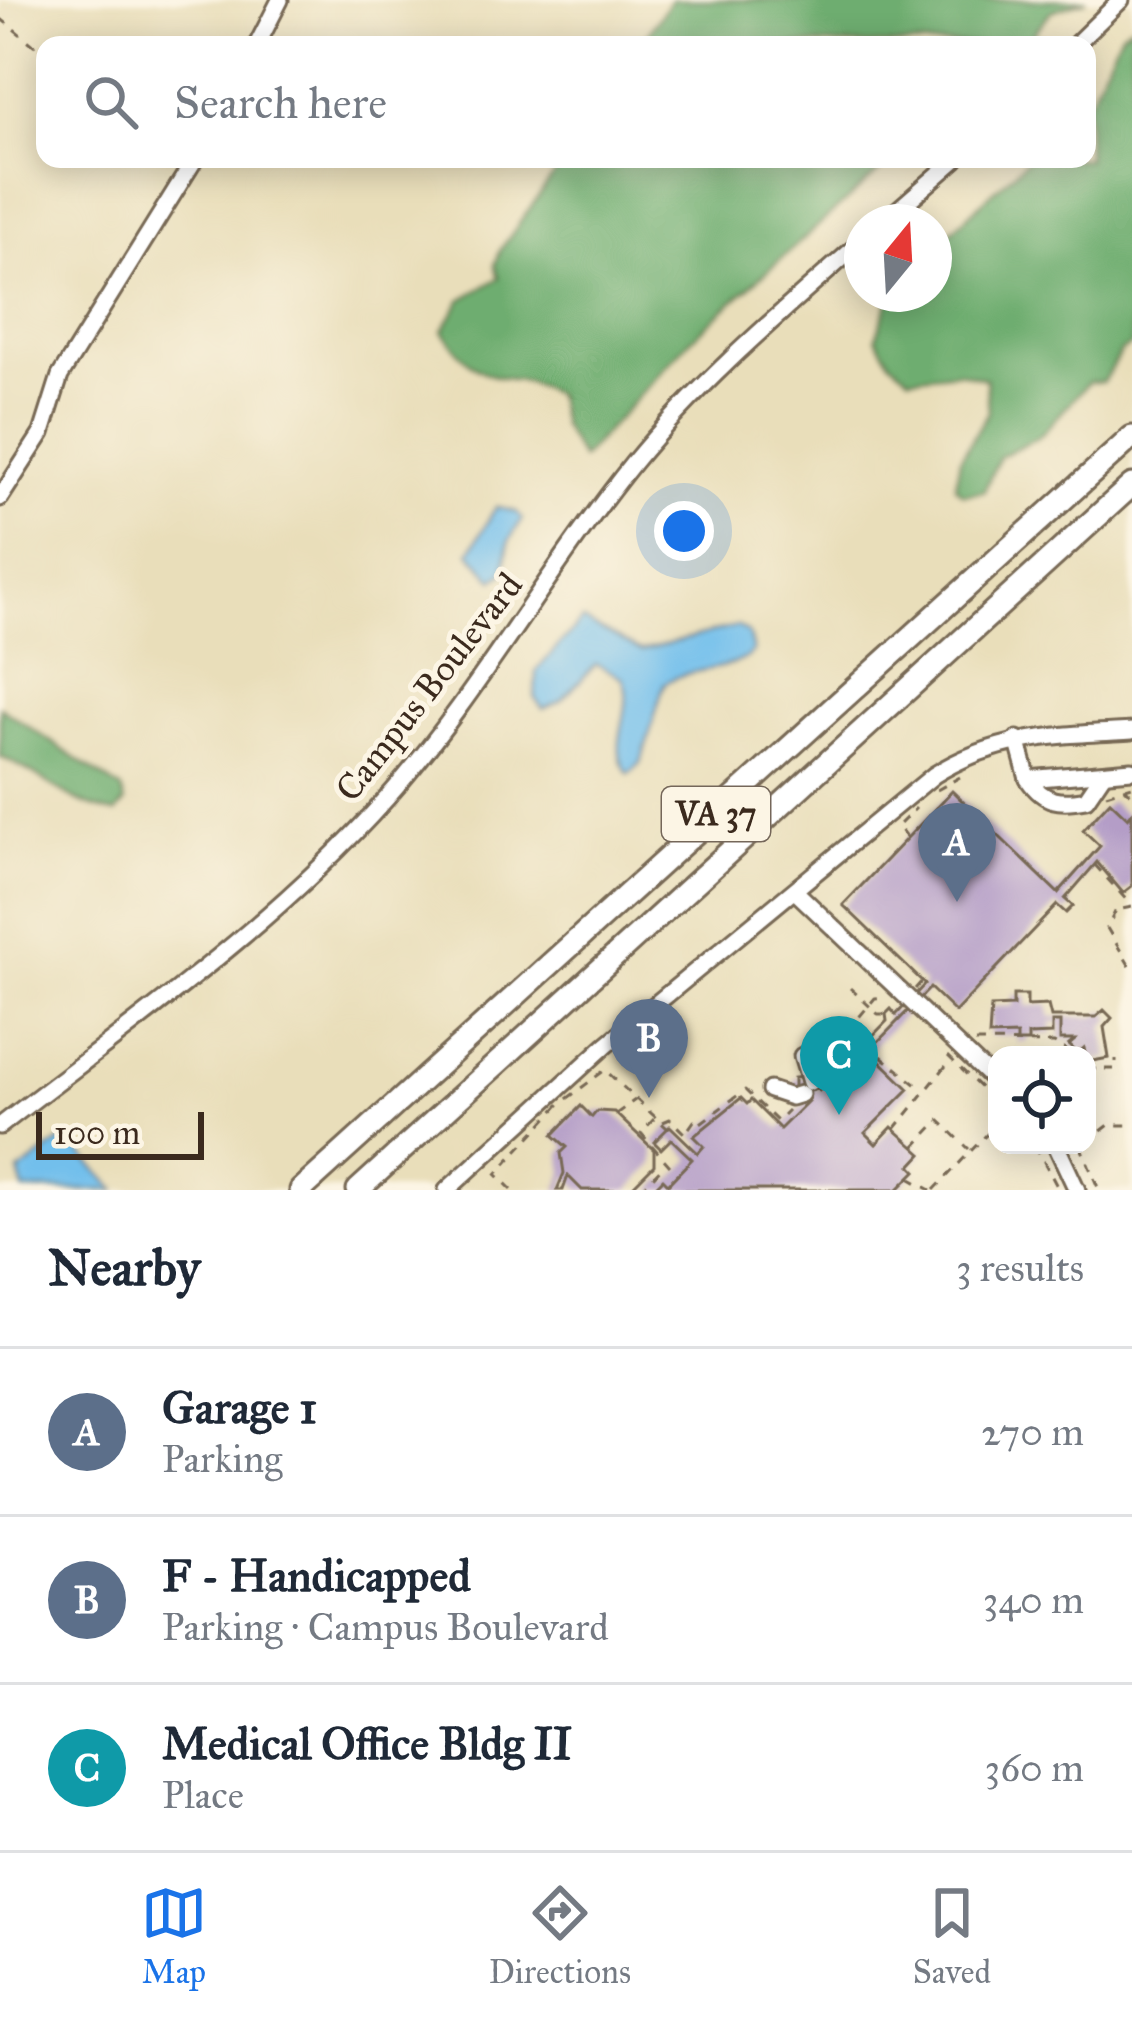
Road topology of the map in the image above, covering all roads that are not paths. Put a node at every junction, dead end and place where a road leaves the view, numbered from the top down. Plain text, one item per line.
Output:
1 (280, 0) edge
2 (1107, 0) edge
3 (1121, 0) edge
4 (262, 36) edge
5 (1081, 36) edge
6 (1084, 36) edge
7 (189, 168) edge
8 (946, 168) edge
9 (905, 204) edge
10 (844, 257) edge
11 (1132, 437) edge
12 (1132, 487) edge
13 (0, 498) edge
14 (1132, 731) edge
15 (1017, 739) junction
16 (1132, 770) edge
17 (1103, 774) junction
18 (1028, 779) junction
19 (795, 890) junction
20 (802, 1056) dead end
21 (988, 1074) edge
22 (770, 1090) dead end
23 (0, 1126) edge
24 (1060, 1154) edge
25 (301, 1190) edge
26 (358, 1190) edge
27 (447, 1190) edge
28 (1077, 1190) edge

1 - 4 street
2 - 5 street
3 - 6 street
7 - 13 street
8 - 9 street
10 - 23 street, Campus Boulevard
11 - 25 highway, VA 37
12 - 26 highway, VA 37
14 - 15 street
15 - 18 street
15 - 19 street
16 - 17 street
17 - 18 street
17 - 18 street
19 - 21 street
19 - 27 street
20 - 22 street
24 - 28 street

